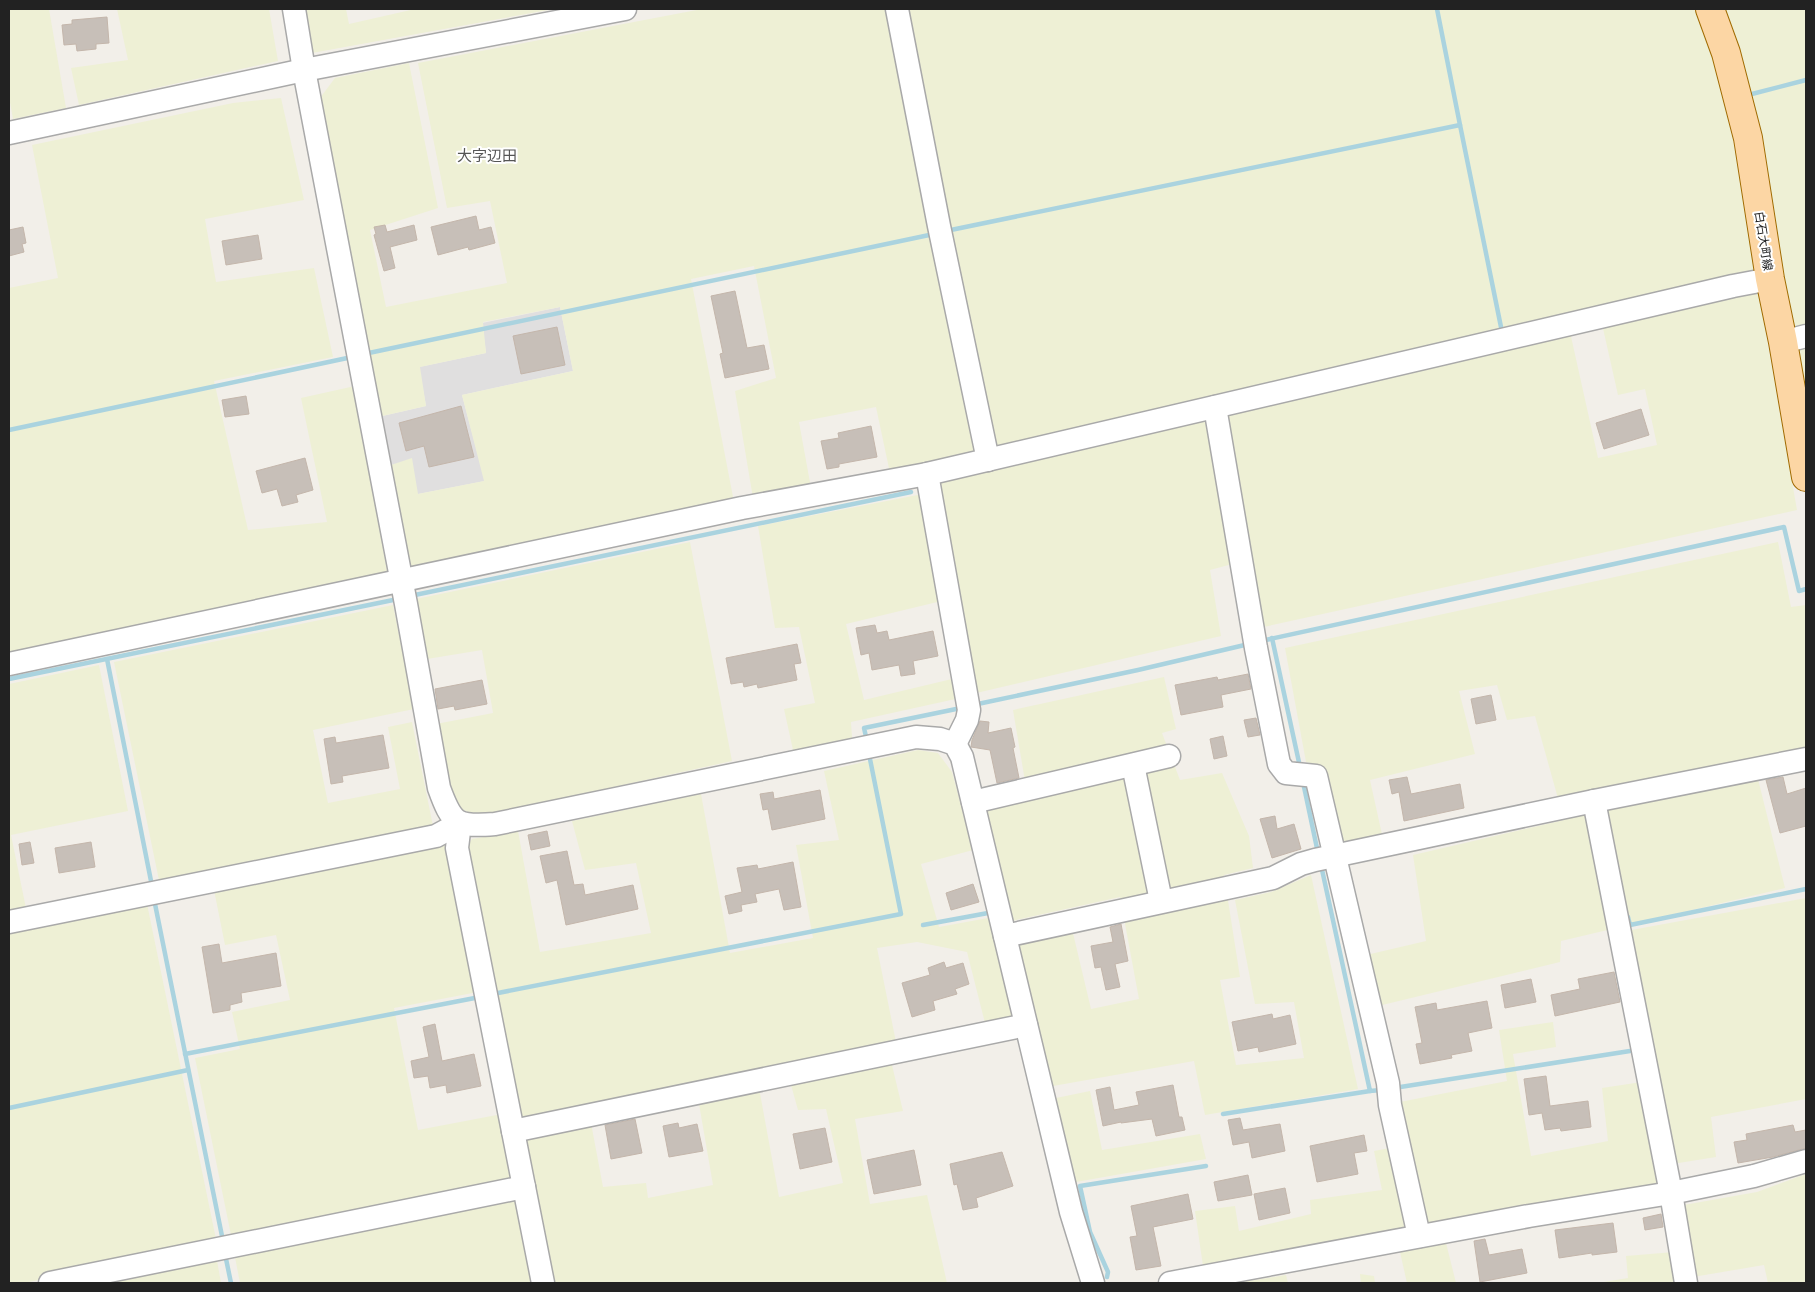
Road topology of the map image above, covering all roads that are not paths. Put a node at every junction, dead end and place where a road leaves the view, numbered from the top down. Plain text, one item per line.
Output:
1 (294, 9) edge
2 (625, 9) edge
3 (897, 9) edge
4 (1710, 9) edge
5 (304, 70) junction
6 (9, 133) edge
7 (1770, 280) junction
8 (1795, 339) edge
9 (1215, 407) junction
10 (988, 460) junction
11 (927, 474) junction
12 (1806, 477) edge
13 (404, 592) junction
14 (9, 664) edge
15 (955, 744) junction
16 (1169, 756) dead end
17 (1806, 758) edge
18 (1134, 765) junction
19 (973, 802) junction
20 (1595, 806) junction
21 (460, 823) junction
22 (1324, 858) junction
23 (1160, 895) junction
24 (9, 922) edge
25 (1002, 924) junction
26 (1026, 1025) junction
27 (512, 1130) junction
28 (1806, 1161) edge
29 (524, 1186) junction
30 (1671, 1193) junction
31 (1419, 1236) junction
32 (50, 1283) edge
33 (543, 1283) edge
34 (1093, 1283) edge
35 (1170, 1283) edge
36 (1686, 1283) edge

1 - 5 street
2 - 5 street
3 - 10 street
4 - 7 main road, 白石大町線
5 - 6 street
5 - 13 street
7 - 8 main road, 白石大町線
7 - 9 street
8 - 12 main road, 白石大町線
9 - 10 street
9 - 22 street
10 - 11 street
11 - 13 street
11 - 15 street
13 - 14 street
13 - 21 street
15 - 19 street
15 - 21 street
16 - 18 street
17 - 20 street
18 - 19 street
18 - 23 street
19 - 25 street
20 - 22 street
20 - 30 street
21 - 24 street
21 - 27 street
22 - 23 street
22 - 31 street
23 - 25 street
25 - 26 street
26 - 27 street
26 - 34 street
27 - 29 street
28 - 30 street
29 - 32 street
29 - 33 street
30 - 31 street
30 - 36 street
31 - 35 street

